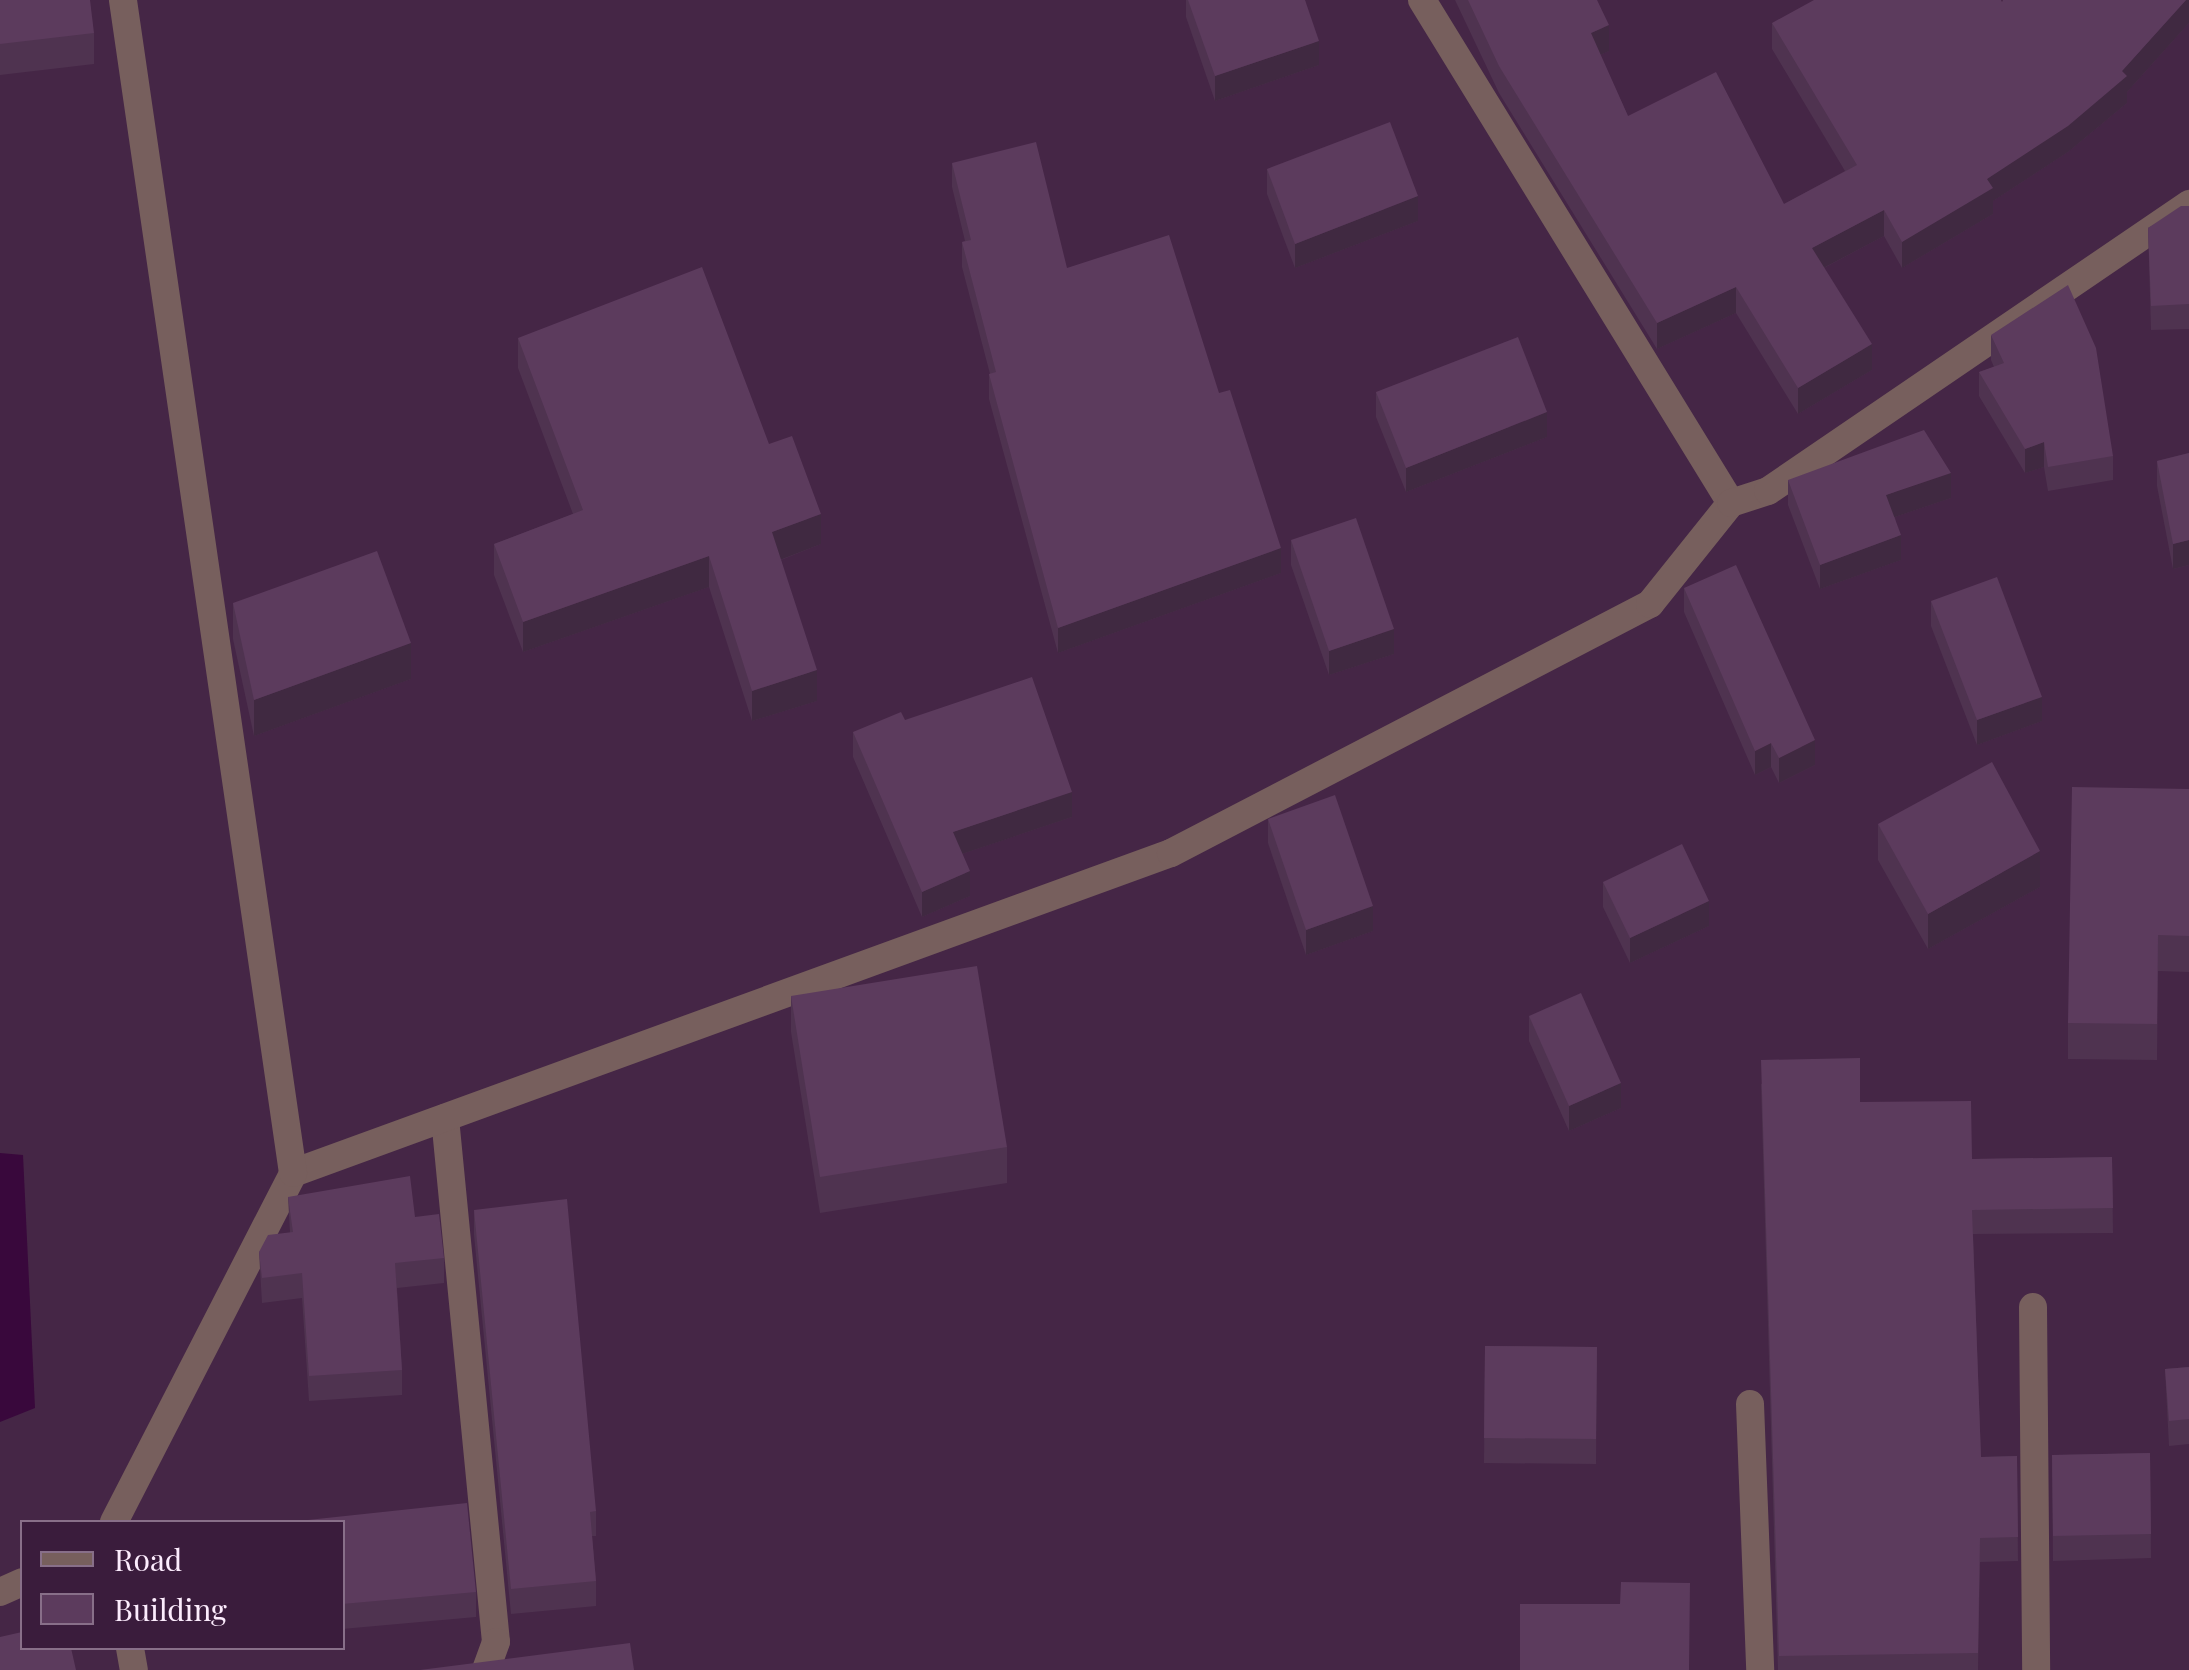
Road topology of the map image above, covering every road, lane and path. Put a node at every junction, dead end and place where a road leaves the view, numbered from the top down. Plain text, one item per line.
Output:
1 (123, 0) edge
2 (1422, 0) edge
3 (2189, 204) edge
4 (1731, 503) junction
5 (445, 1118) junction
6 (293, 1174) junction
7 (2033, 1307) dead end
8 (1750, 1404) dead end
9 (115, 1520) edge
10 (486, 1670) edge
11 (1760, 1670) edge
12 (2036, 1670) edge

1 - 6 street
2 - 4 street
3 - 4 street
4 - 5 street
5 - 6 street
5 - 10 street
6 - 9 street
7 - 12 street
8 - 11 street

